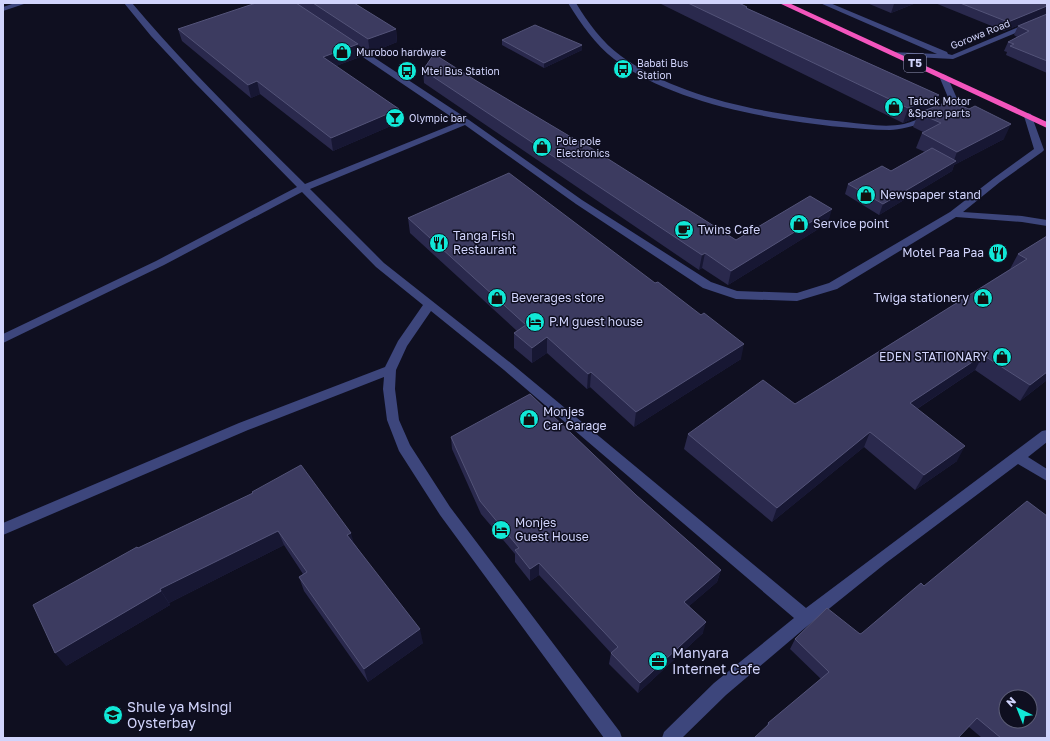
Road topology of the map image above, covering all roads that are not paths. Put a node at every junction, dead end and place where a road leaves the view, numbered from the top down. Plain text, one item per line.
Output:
1 (24, 3) edge
2 (128, 3) edge
3 (572, 3) edge
4 (782, 3) edge
5 (824, 3) edge
6 (3, 9) edge
7 (1047, 17) edge
8 (338, 37) edge
9 (895, 54) junction
10 (953, 58) junction
11 (943, 76) junction
12 (1028, 116) junction
13 (466, 122) junction
14 (1047, 125) edge
15 (303, 188) junction
16 (954, 214) junction
17 (1047, 223) edge
18 (430, 305) junction
19 (3, 339) edge
20 (390, 370) junction
21 (1047, 435) edge
22 (1018, 457) junction
23 (1047, 476) edge
24 (3, 529) edge
25 (806, 618) junction
26 (614, 738) edge
27 (670, 738) edge

1 - 6 street
2 - 15 street
3 - 11 street
4 - 9 highway, T5
5 - 10 street
7 - 10 street, Gorowa Road
8 - 13 street
9 - 10 street, Gorowa Road
9 - 11 highway, T5
11 - 12 highway, T5
12 - 14 highway, T5
12 - 16 street
13 - 15 street
13 - 16 street
15 - 18 street
15 - 19 street
16 - 17 street
18 - 20 street
18 - 25 street
20 - 24 street
20 - 26 street
21 - 22 street
22 - 23 street
22 - 25 street
25 - 27 street

